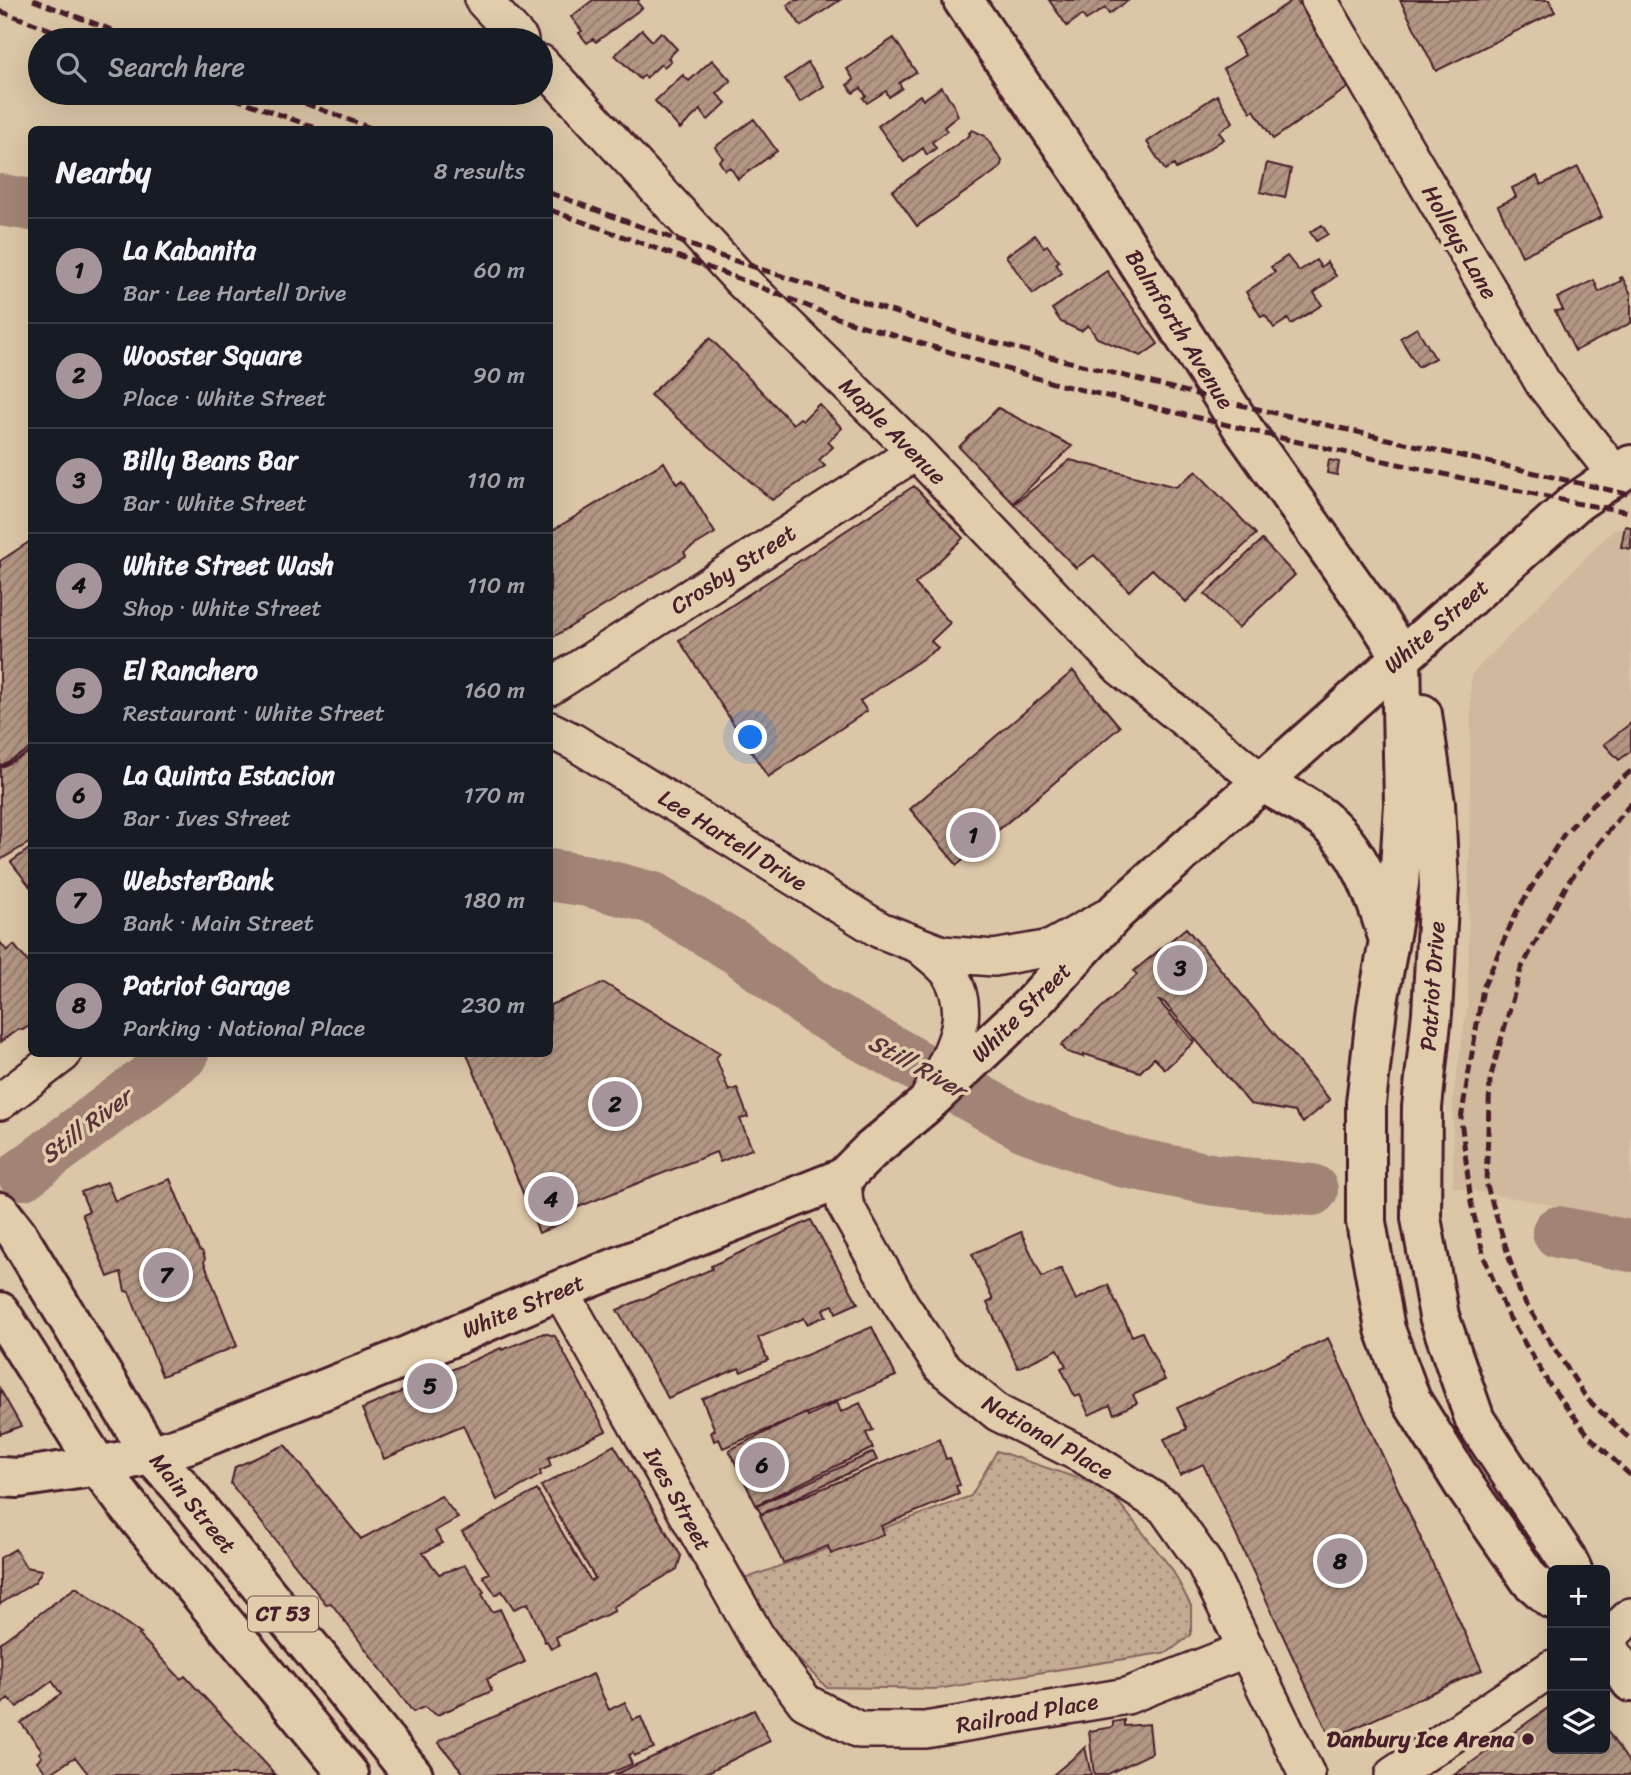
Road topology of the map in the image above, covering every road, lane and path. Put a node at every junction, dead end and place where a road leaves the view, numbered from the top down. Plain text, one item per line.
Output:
1 (483, 0) edge
2 (963, 0) edge
3 (1319, 0) edge
4 (509, 28) edge
5 (553, 76) edge
6 (916, 452) junction
7 (1623, 469) edge
8 (1401, 656) junction
9 (553, 685) edge
10 (553, 732) edge
11 (1262, 782) junction
12 (1117, 911) junction
13 (1389, 940) junction
14 (919, 945) junction
15 (975, 1038) junction
16 (59, 1057) edge
17 (0, 1102) edge
18 (843, 1178) junction
19 (0, 1212) edge
20 (560, 1290) junction
21 (0, 1312) edge
22 (151, 1455) junction
23 (98, 1466) junction
24 (0, 1477) edge
25 (1570, 1565) edge
26 (1547, 1595) edge
27 (1631, 1616) edge
28 (1610, 1638) edge
29 (1247, 1649) junction
30 (1610, 1650) edge
31 (1547, 1671) edge
32 (1631, 1682) edge
33 (805, 1702) joint
34 (349, 1775) edge
35 (413, 1775) edge
36 (1307, 1775) edge
37 (1393, 1775) edge

1 - 4 street
2 - 8 main road, Balmforth Avenue
3 - 7 street, Holleys Lane
5 - 6 street, Maple Avenue
6 - 9 street, Crosby Street
6 - 11 street, Maple Avenue
7 - 8 main road, White Street
8 - 11 main road, White Street
8 - 13 main road, Patriot Drive
8 - 25 main road, Patriot Drive
10 - 14 street, Lee Hartell Drive
11 - 12 main road, White Street
11 - 13 main road, Patriot Drive
12 - 14 street, Lee Hartell Drive
12 - 15 main road, White Street
13 - 26 main road, Patriot Drive
14 - 15 street, Lee Hartell Drive
15 - 18 main road, White Street
16 - 17 street
18 - 20 main road, White Street
18 - 29 street, National Place
19 - 22 main road, Main Street / CT 53
20 - 22 main road, White Street
20 - 33 street, Ives Street
21 - 23 main road, CT 53
22 - 23 main road, White Street
22 - 35 main road, Main Street / CT 53
23 - 24 main road, White Street
23 - 34 main road, CT 53
27 - 28 street
29 - 33 street, Railroad Place
29 - 36 street, National Place
30 - 32 main road
31 - 37 street

